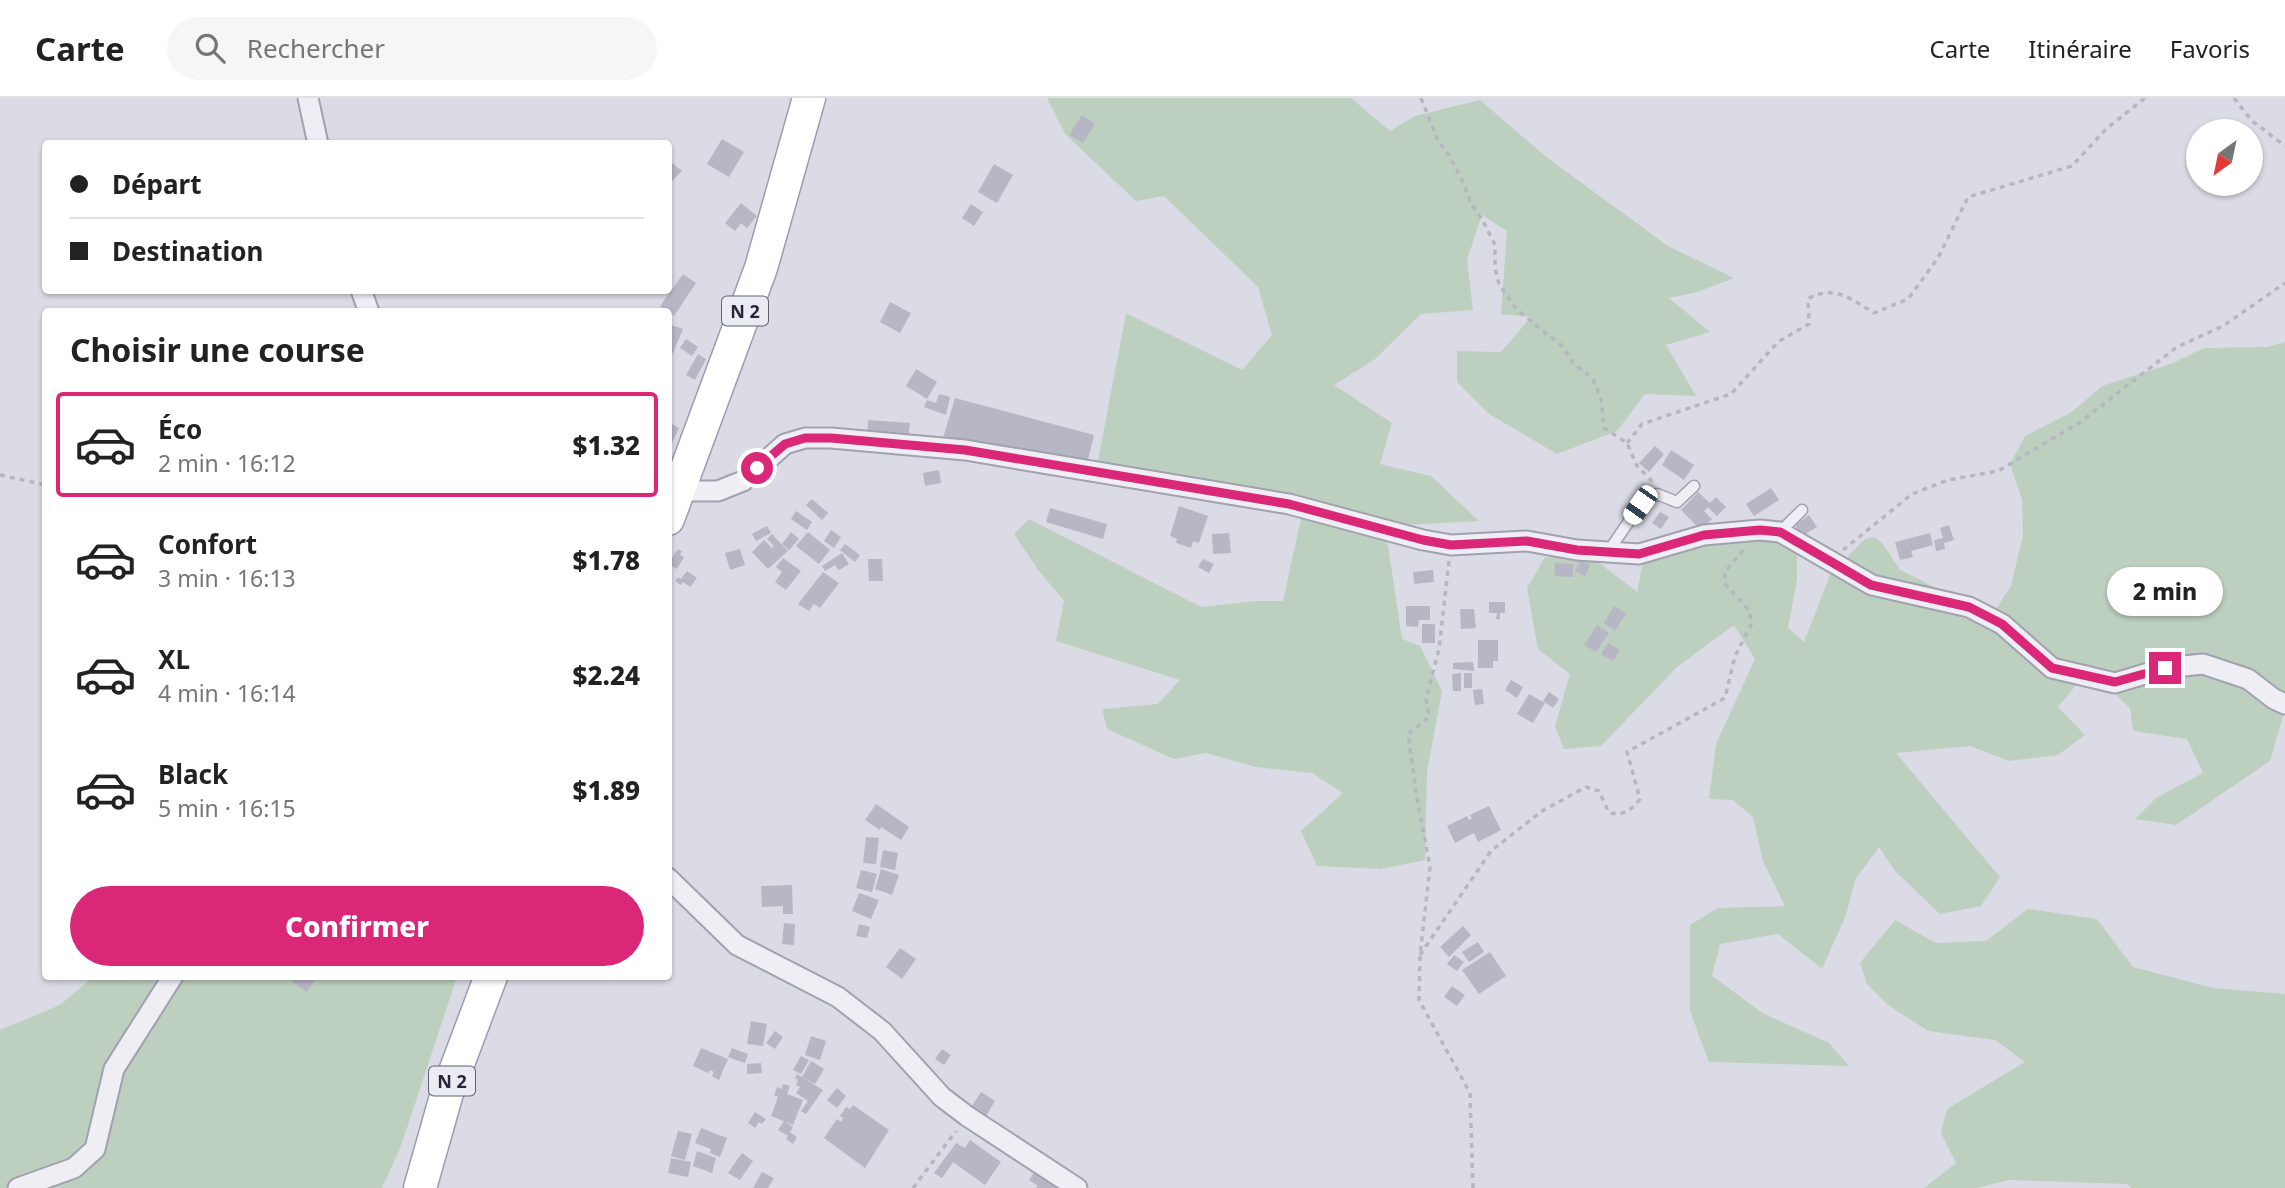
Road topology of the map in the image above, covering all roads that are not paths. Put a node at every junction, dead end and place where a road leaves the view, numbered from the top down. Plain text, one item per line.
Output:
1 (308, 98) edge
2 (809, 98) edge
3 (317, 140) edge
4 (1694, 486) dead end
5 (672, 499) edge
6 (1802, 510) dead end
7 (1780, 532) junction
8 (1607, 553) junction
9 (2285, 704) edge
10 (672, 882) edge
11 (170, 980) edge
12 (490, 980) edge
13 (18, 1188) edge
14 (420, 1188) edge
15 (1077, 1188) edge

1 - 3 street
2 - 5 main road, N 2
4 - 8 lane
5 - 8 street
6 - 7 lane
7 - 8 street
7 - 9 street
10 - 15 street
11 - 13 street
12 - 14 main road, N 2

